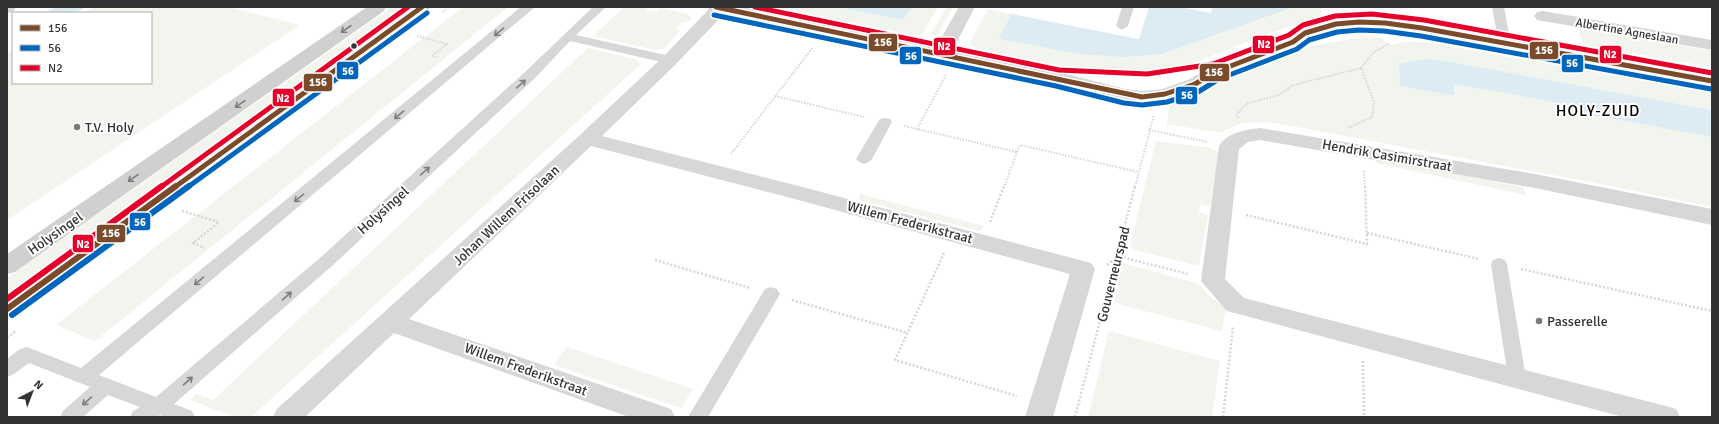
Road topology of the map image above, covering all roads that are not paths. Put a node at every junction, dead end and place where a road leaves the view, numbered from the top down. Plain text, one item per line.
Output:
1 (378, 7) edge
2 (422, 7) edge
3 (529, 7) edge
4 (600, 7) edge
5 (718, 7) edge
6 (967, 7) edge
7 (1128, 7) edge
8 (1498, 7) edge
9 (1541, 12) edge
10 (1122, 26) dead end
11 (567, 37) junction
12 (1469, 38) junction
13 (1293, 42) junction
14 (1505, 45) junction
15 (1712, 45) edge
16 (1553, 53) junction
17 (948, 56) junction
18 (670, 60) junction
19 (1215, 72) junction
20 (1058, 78) junction
21 (1712, 81) edge
22 (886, 122) road end
23 (587, 138) junction
24 (864, 159) dead end
25 (1712, 217) edge
26 (1499, 264) road end
27 (7, 266) edge
28 (771, 294) dead end
29 (7, 309) edge
30 (391, 322) junction
31 (7, 369) edge
32 (83, 377) junction
33 (1516, 378) junction
34 (105, 386) junction
35 (159, 406) junction
36 (1041, 410) edge
37 (70, 417) edge
38 (140, 417) edge
39 (185, 417) edge
40 (287, 417) edge
41 (661, 417) edge
42 (698, 417) edge
43 (1666, 417) edge

1 -> 27 street, Holysingel
2 - 29 street
3 -> 32 lane
4 - 11 lane, Holysingel
5 - 17 street
5 - 18 street, Johan Willem Frisolaan
6 - 17 street
7 - 10 lane
8 - 14 lane
9 - 15 street, Albertine Agneslaan
9 - 16 street
11 - 18 lane
35 -> 11 lane, Holysingel
12 - 13 street
12 - 13 street
12 - 14 street
13 - 19 street
14 - 16 street
16 - 21 street
17 - 20 street
18 - 23 street, Johan Willem Frisolaan
19 - 20 street
19 - 20 street
22 - 24 lane
23 - 30 street, Johan Willem Frisolaan
23 - 36 street, Willem Frederikstraat
25 - 33 street, Hendrik Casimirstraat
26 - 33 lane
28 - 42 lane
30 - 40 street, Johan Willem Frisolaan
30 - 41 street, Willem Frederikstraat
31 - 32 lane
32 - 34 lane
33 - 43 street
34 - 35 lane
34 -> 37 lane
35 - 38 lane, Holysingel
35 - 39 lane

